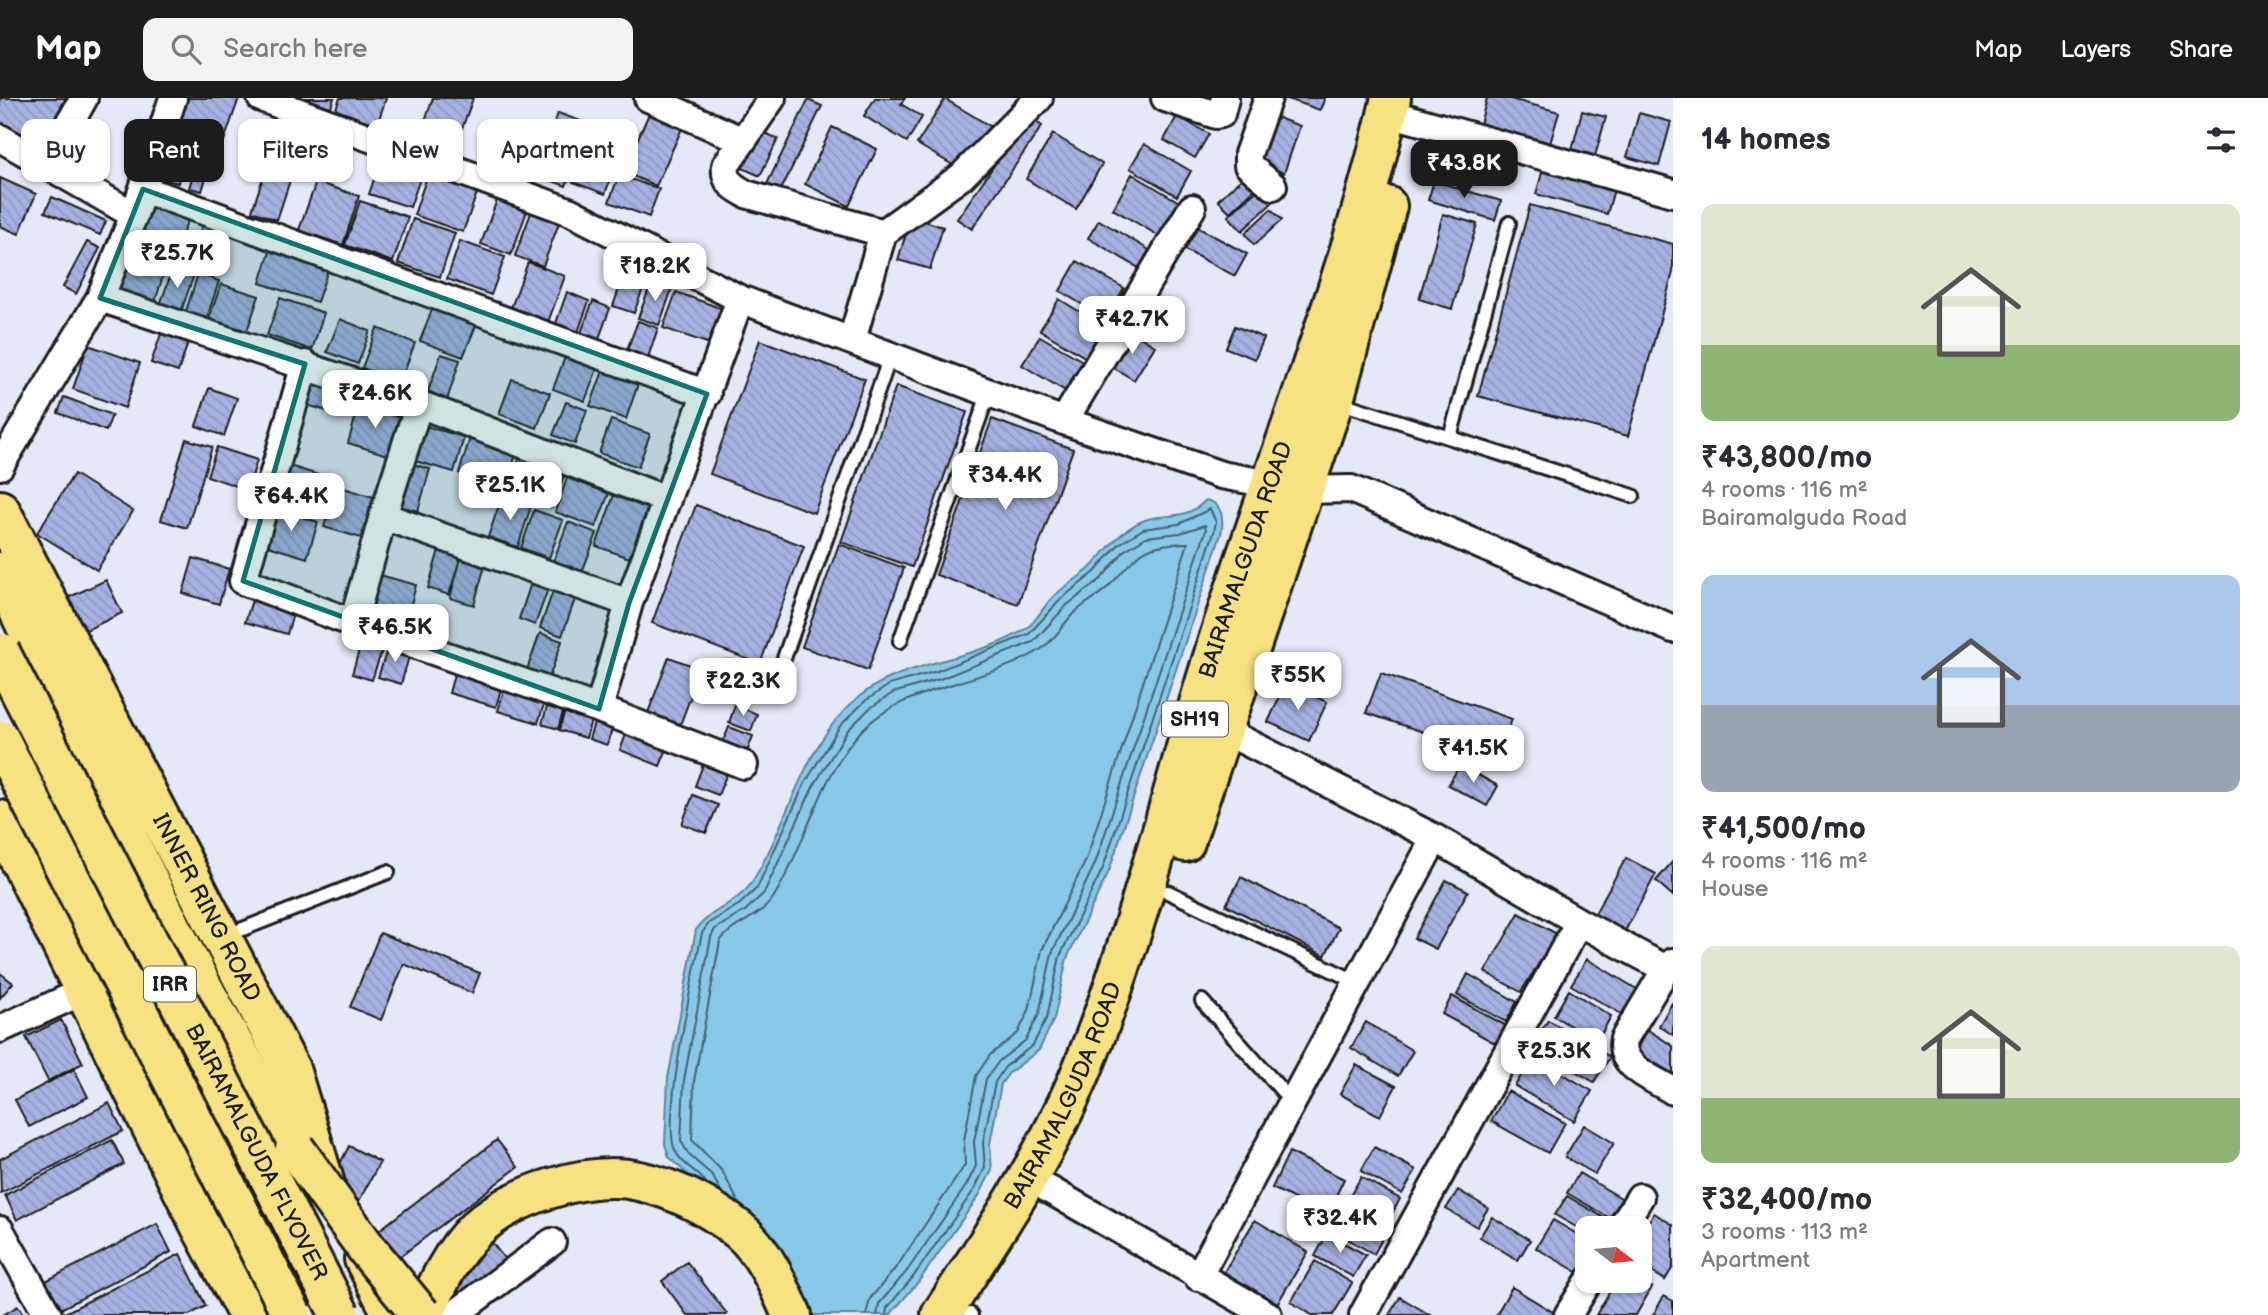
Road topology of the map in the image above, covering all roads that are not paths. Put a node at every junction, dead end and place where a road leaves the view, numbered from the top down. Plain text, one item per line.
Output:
1 (84, 98) edge
2 (173, 98) edge
3 (261, 98) edge
4 (648, 98) edge
5 (772, 98) edge
6 (1039, 98) edge
7 (1165, 98) edge
8 (1225, 98) edge
9 (1263, 99) edge
10 (1403, 105) edge
11 (72, 119) edge
12 (0, 138) edge
13 (741, 140) junction
14 (21, 150) edge
15 (76, 182) edge
16 (1273, 186) dead end
17 (143, 189) junction
18 (1673, 193) edge
19 (1192, 208) dead end
20 (134, 215) junction
21 (1509, 223) dead end
22 (883, 233) junction
23 (100, 298) junction
24 (740, 299) junction
25 (852, 340) junction
26 (891, 354) junction
27 (305, 364) junction
28 (989, 392) junction
29 (707, 394) junction
30 (1334, 400) junction
31 (419, 404) junction
32 (1064, 421) junction
33 (1450, 437) junction
34 (0, 466) edge
35 (1286, 488) junction
36 (1633, 496) dead end
37 (667, 500) junction
38 (0, 510) edge
39 (383, 516) junction
40 (0, 572) edge
41 (629, 603) junction
42 (1242, 617) junction
43 (353, 624) junction
44 (1673, 629) edge
45 (900, 641) dead end
46 (0, 652) edge
47 (728, 668) dead end
48 (598, 709) junction
49 (1223, 730) junction
50 (0, 740) edge
51 (744, 765) dead end
52 (0, 820) edge
53 (1435, 838) junction
54 (388, 872) dead end
55 (1168, 892) junction
56 (1578, 922) junction
57 (223, 937) junction
58 (1667, 979) edge
59 (1357, 982) junction
60 (84, 991) junction
61 (1202, 1001) dead end
62 (0, 1029) edge
63 (1673, 1091) edge
64 (1292, 1102) junction
65 (320, 1172) junction
66 (1048, 1189) junction
67 (1640, 1197) dead end
68 (1628, 1216) edge
69 (201, 1227) junction
70 (0, 1230) edge
71 (552, 1242) dead end
72 (1198, 1277) junction
73 (1582, 1293) edge
74 (48, 1315) edge
75 (248, 1315) edge
76 (292, 1315) edge
77 (340, 1315) edge
78 (393, 1315) edge
79 (423, 1315) edge
80 (454, 1315) edge
81 (792, 1315) edge
82 (956, 1315) edge
83 (1268, 1315) edge
84 (1363, 1315) edge
85 (1568, 1315) edge

1 - 11 street
2 - 17 street
3 - 24 street
4 - 13 street
5 - 13 street
6 - 22 street
7 - 8 street
9 - 16 street
10 - 18 street
10 - 30 main road, BAIRAMALGUDA ROAD / SH19
10 - 35 main road, BAIRAMALGUDA ROAD / SH19
12 - 14 street
13 - 22 street
15 - 20 street
17 - 20 street
17 - 29 street
19 - 32 street
20 - 23 street
21 - 33 lane
22 - 25 street
23 - 27 street
23 - 34 street
24 - 25 street
24 - 29 street
25 - 26 street
26 - 28 street
26 - 47 lane
27 - 31 street
27 - 43 street
28 - 32 street
28 - 45 lane
29 - 37 street
30 - 33 lane
30 - 35 main road, BAIRAMALGUDA ROAD / SH19
31 - 37 street
31 - 39 street
32 - 35 street
33 - 36 lane
35 - 42 main road, BAIRAMALGUDA ROAD / SH19
35 - 44 street
37 - 41 street
38 - 57 main road, INNER RING ROAD
39 - 41 street
39 - 43 street
40 - 79 main road, bridge
41 - 48 street
42 - 49 main road, BAIRAMALGUDA ROAD / SH19
42 - 82 main road, BAIRAMALGUDA ROAD / SH19
43 - 48 street
46 - 77 main road, BAIRAMALGUDA FLYOVER / IRR, bridge
48 - 51 street
49 - 53 street
49 - 55 main road, BAIRAMALGUDA ROAD / SH19
50 - 76 main road, BAIRAMALGUDA FLYOVER / IRR, bridge
52 - 60 main road
53 - 56 street
53 - 59 street
54 - 57 lane
55 - 59 lane
55 - 66 main road, BAIRAMALGUDA ROAD / SH19
56 - 58 street
56 - 84 street
57 - 65 main road, INNER RING ROAD
58 - 63 street
59 - 64 street
60 - 62 street
60 - 69 main road
61 - 64 lane
64 - 72 street
65 - 69 main road
65 - 78 main road, INNER RING ROAD
66 - 72 street
66 - 82 main road, BAIRAMALGUDA ROAD / SH19
67 - 68 street
69 - 75 main road
70 - 74 street
71 - 80 street
72 - 83 street
73 - 85 street
79 - 81 main road

